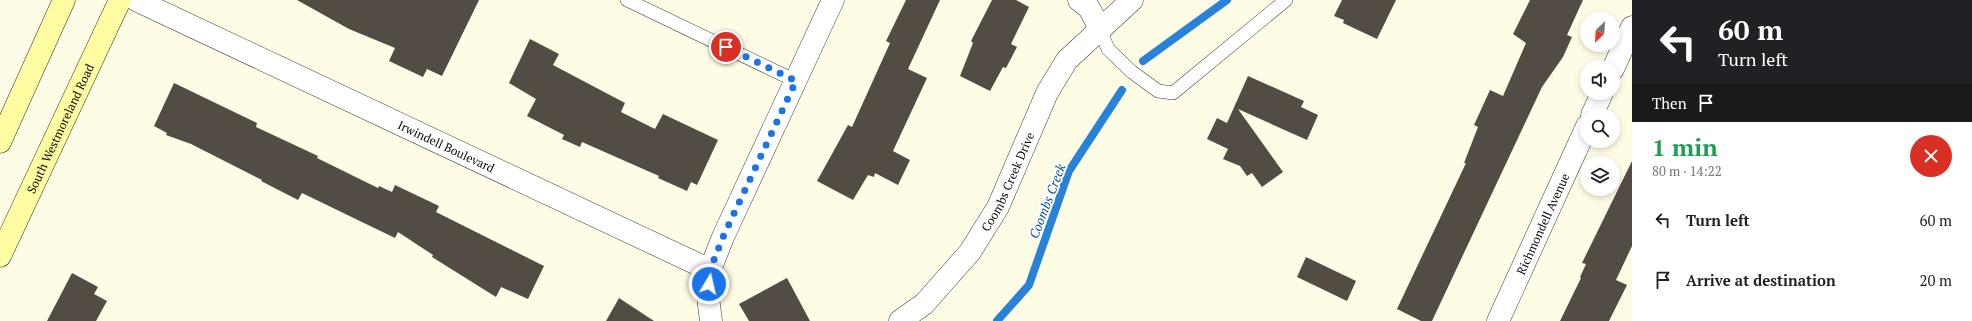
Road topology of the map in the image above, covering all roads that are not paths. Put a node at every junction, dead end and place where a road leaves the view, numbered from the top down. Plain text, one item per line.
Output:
1 (64, 0) edge
2 (120, 0) edge
3 (136, 0) edge
4 (627, 0) edge
5 (833, 0) edge
6 (1079, 0) edge
7 (1132, 0) edge
8 (1286, 0) edge
9 (1632, 27) edge
10 (1100, 29) junction
11 (1617, 60) edge
12 (796, 81) junction
13 (4, 120) edge
14 (1580, 141) edge
15 (0, 142) edge
16 (0, 256) edge
17 (710, 270) junction
18 (711, 321) edge
19 (900, 321) edge
20 (1498, 321) edge

1 - 13 main road
2 - 16 main road, South Westmoreland Road
3 - 17 street, Irwindell Boulevard
4 - 12 lane
5 - 12 street
6 - 10 street
7 - 10 street, Coombs Creek Drive
8 - 10 lane
9 - 11 street
10 - 19 street, Coombs Creek Drive
12 - 17 street
13 - 15 main road
14 - 20 street, Richmondell Avenue
17 - 18 street

